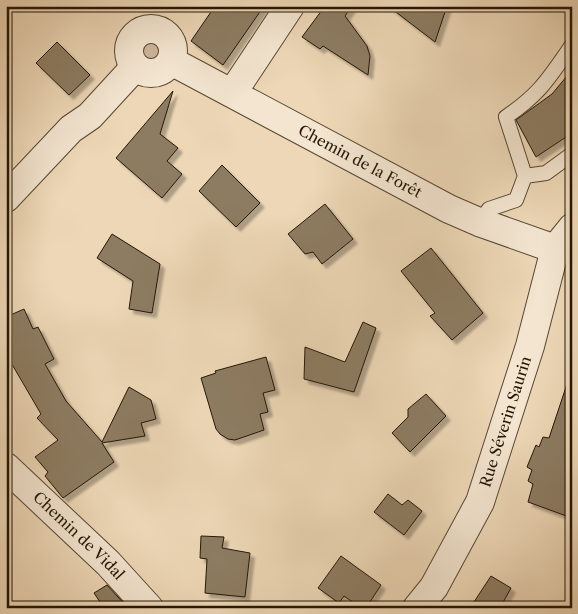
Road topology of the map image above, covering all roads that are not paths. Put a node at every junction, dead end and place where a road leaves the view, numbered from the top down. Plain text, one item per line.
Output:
1 (290, 6) edge
2 (146, 18) edge
3 (572, 44) edge
4 (171, 61) junction
5 (135, 67) junction
6 (233, 92) junction
7 (572, 154) edge
8 (525, 176) junction
9 (6, 198) edge
10 (479, 222) junction
11 (572, 228) edge
12 (555, 249) junction
13 (6, 467) edge
14 (149, 608) edge
15 (416, 608) edge

1 - 6 street
2 - 4 street
2 - 5 street
3 - 8 lane
4 - 5 street
4 - 6 street, Chemin de la Forêt
5 - 9 street
6 - 10 street, Chemin de la Forêt
7 - 8 lane
8 - 10 lane
10 - 12 street, Chemin de la Forêt
11 - 12 street, Rue Séverin Saurin
12 - 15 street, Rue Séverin Saurin
13 - 14 street, Chemin de Vidal

